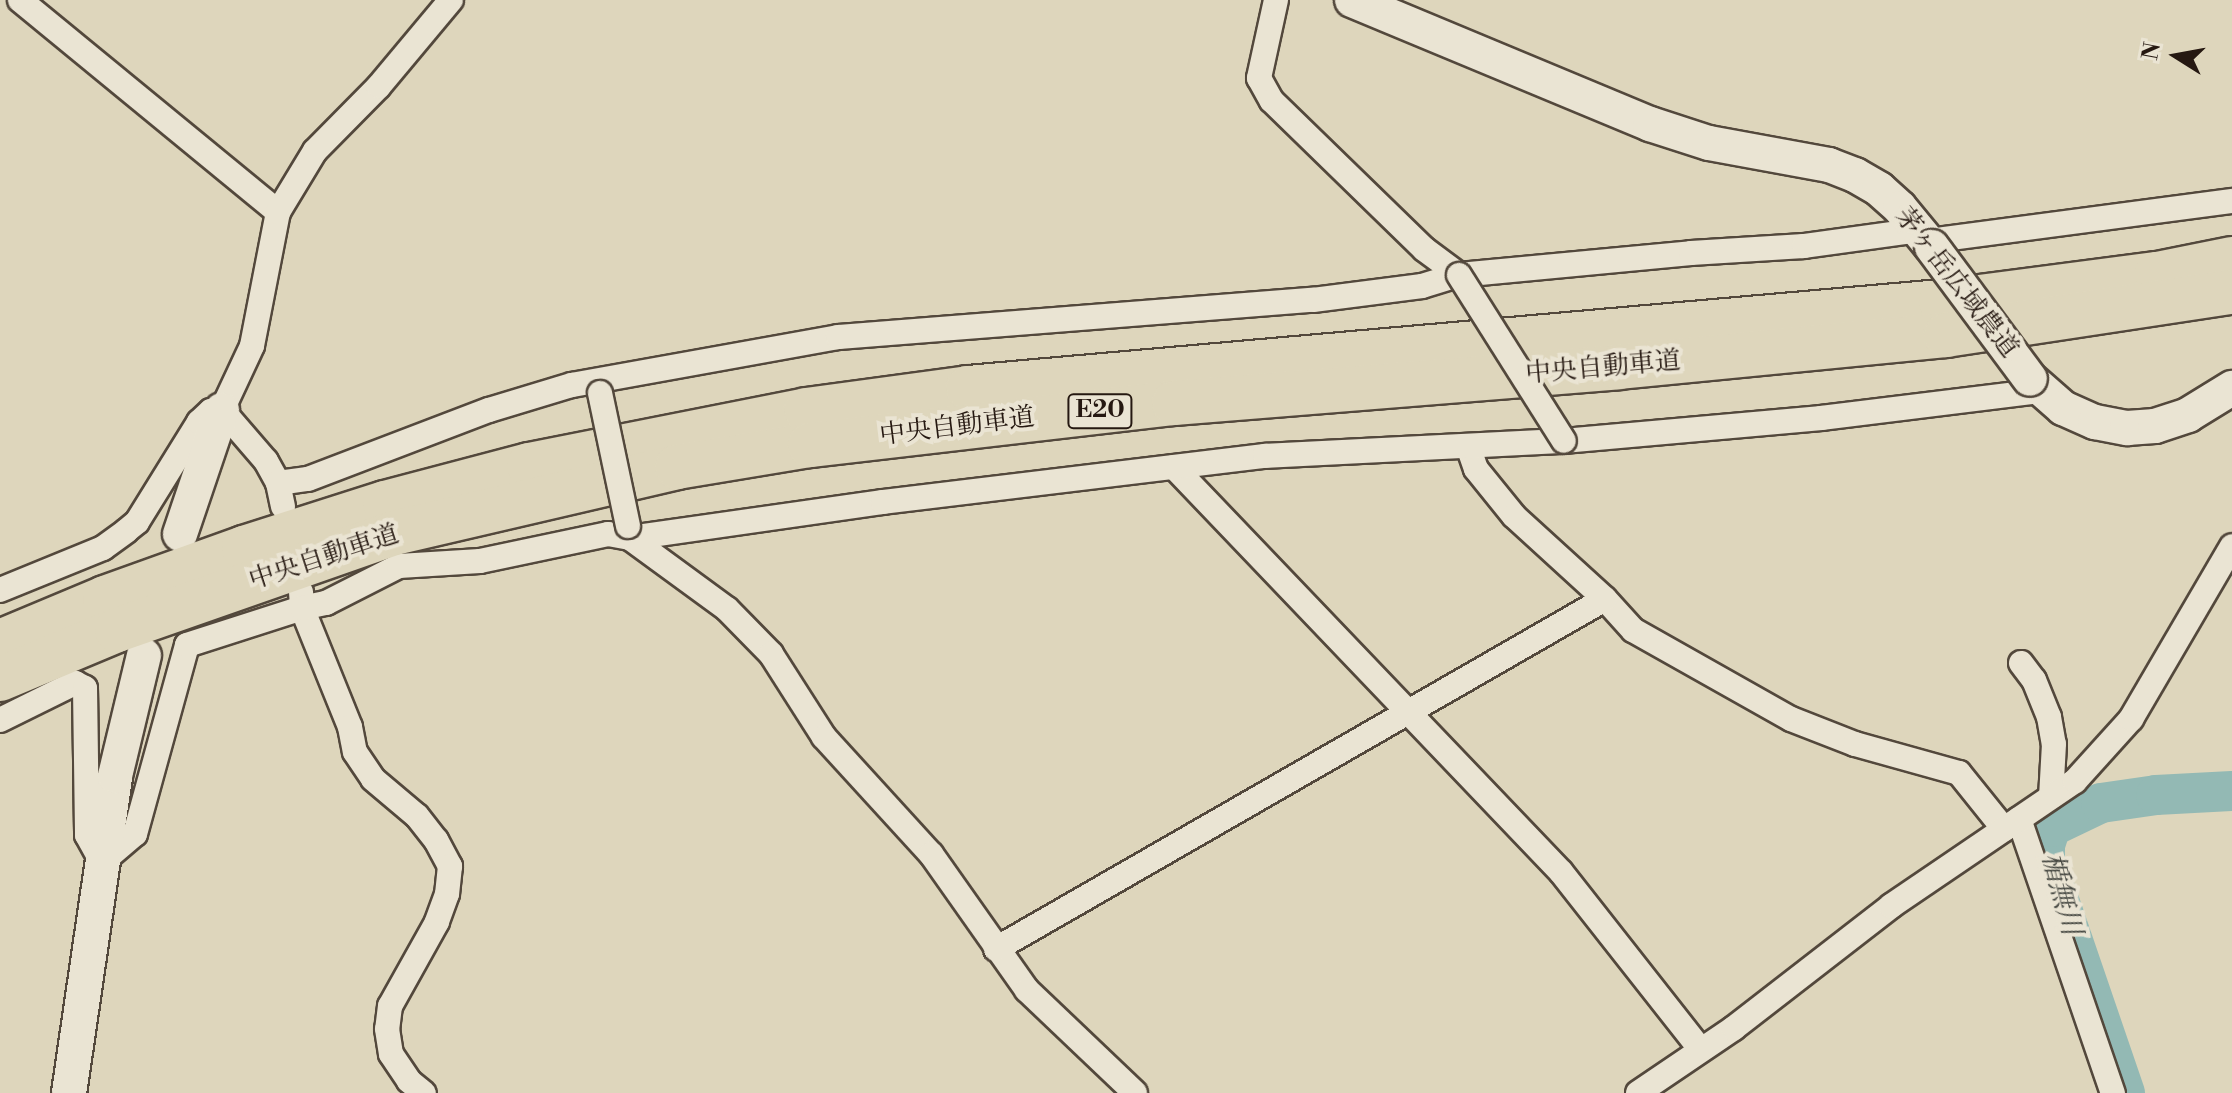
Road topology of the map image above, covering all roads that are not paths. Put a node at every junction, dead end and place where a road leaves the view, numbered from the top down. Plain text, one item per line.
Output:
1 (20, 0) edge
2 (451, 0) edge
3 (1276, 0) edge
4 (1352, 0) edge
5 (2232, 201) edge
6 (278, 212) junction
7 (1927, 240) junction
8 (2232, 259) edge
9 (1459, 275) junction
10 (2232, 292) edge
11 (2035, 385) junction
12 (598, 386) junction
13 (2232, 388) edge
14 (222, 410) junction
15 (1564, 441) junction
16 (1468, 446) junction
17 (1174, 467) junction
18 (629, 532) junction
19 (180, 534) dead end
20 (2232, 546) edge
21 (0, 590) edge
22 (302, 599) junction
23 (1605, 599) junction
24 (0, 642) edge
25 (144, 655) dead end
26 (2021, 663) dead end
27 (0, 679) edge
28 (1406, 714) junction
29 (0, 720) edge
30 (2051, 797) junction
31 (2012, 824) junction
32 (102, 862) junction
33 (996, 949) junction
34 (1701, 1050) junction
35 (69, 1093) edge
36 (424, 1093) edge
37 (1135, 1093) edge
38 (1638, 1093) edge
39 (2113, 1093) edge

1 - 6 street
2 - 6 street
3 - 9 street
4 - 7 street, 茅ヶ岳広域農道
5 - 7 street
6 - 14 street
7 - 9 street
7 - 11 street, 茅ヶ岳広域農道, bridge
8 - 24 highway, 中央自動車道 / E20
9 - 12 street
9 - 15 street, bridge
10 - 27 highway, 中央自動車道 / E20
11 - 13 street, 茅ヶ岳広域農道
11 - 15 street
12 - 14 street
12 - 18 street, bridge
14 - 19 street
14 - 21 street
15 - 16 street
16 - 17 street
16 - 23 street
17 - 18 street
17 - 28 street
18 - 22 street
18 - 33 street
20 - 30 street
22 - 32 street
22 - 36 street
23 - 28 street
23 - 31 street
25 - 32 street
26 - 30 street
28 - 33 street
28 - 34 street
29 - 32 street
30 - 31 street
31 - 34 street
31 - 39 street
32 - 35 street
33 - 37 street
34 - 38 street

